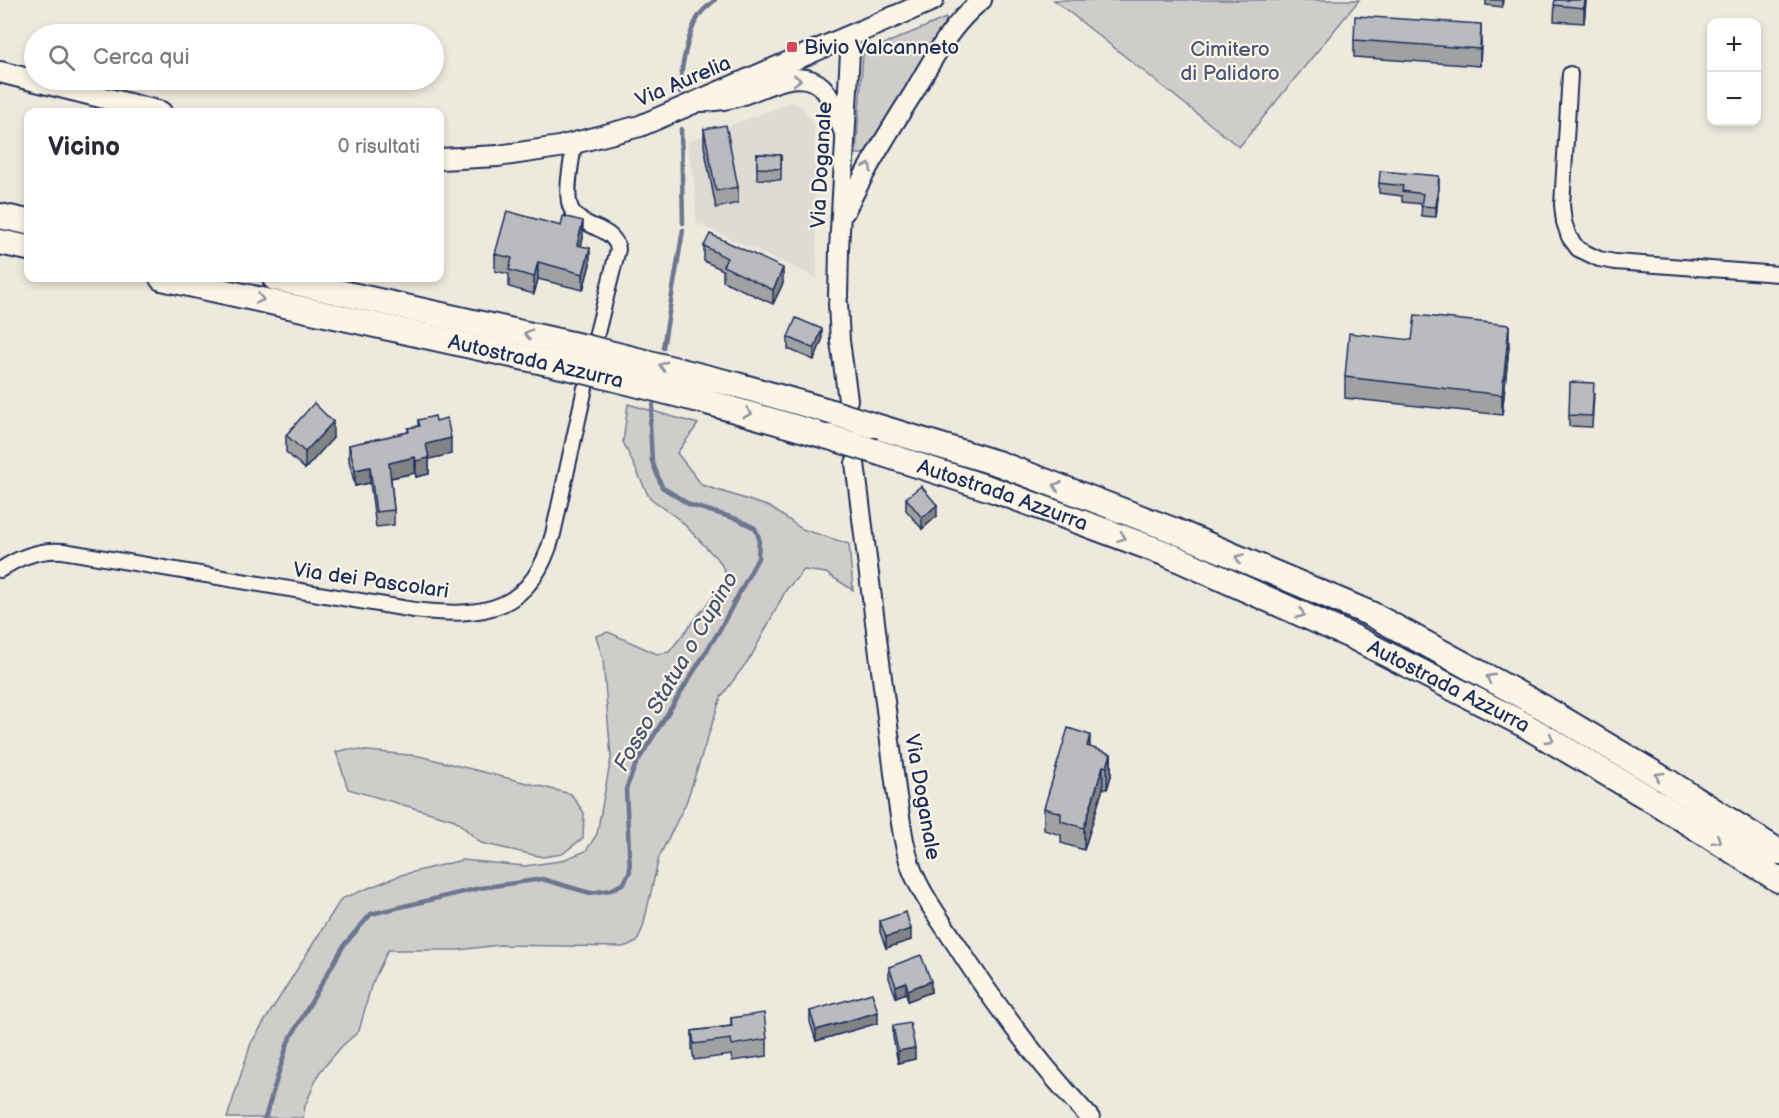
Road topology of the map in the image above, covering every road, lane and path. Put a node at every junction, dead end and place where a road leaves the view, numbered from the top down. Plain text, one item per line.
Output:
1 (933, 0) edge
2 (982, 0) edge
3 (851, 35) junction
4 (0, 72) edge
5 (1569, 74) dead end
6 (24, 78) edge
7 (72, 90) edge
8 (700, 102) junction
9 (145, 108) edge
10 (845, 138) junction
11 (574, 144) junction
12 (444, 159) edge
13 (0, 216) edge
14 (841, 219) junction
15 (24, 221) edge
16 (0, 242) edge
17 (24, 247) edge
18 (1779, 274) edge
19 (183, 282) edge
20 (290, 282) edge
21 (596, 362) junction
22 (709, 390) junction
23 (848, 400) dead end
24 (865, 457) junction
25 (0, 570) edge
26 (1779, 852) edge
27 (1779, 880) edge
28 (1090, 1118) edge

1 - 3 main road, Via Aurelia
14 -> 2 main road
3 - 8 main road, Via Aurelia
3 - 10 main road, Via Doganale
4 - 6 main road
5 - 18 street
7 - 9 main road
8 -> 10 main road
8 - 11 main road, Via Aurelia
10 - 14 main road, Via Doganale
11 - 12 main road, Via Aurelia
11 - 21 street, Via dei Pascolari
13 - 15 highway
14 - 23 main road, Via Doganale
16 - 17 highway
19 -> 21 highway, Autostrada Azzurra
21 -> 20 highway, Autostrada Azzurra
21 - 22 highway, Autostrada Azzurra
21 - 25 street, Via dei Pascolari
22 -> 24 highway, Autostrada Azzurra, bridge
26 -> 22 highway, Autostrada Azzurra, bridge
24 -> 27 highway, Autostrada Azzurra
24 - 28 main road, Via Doganale

